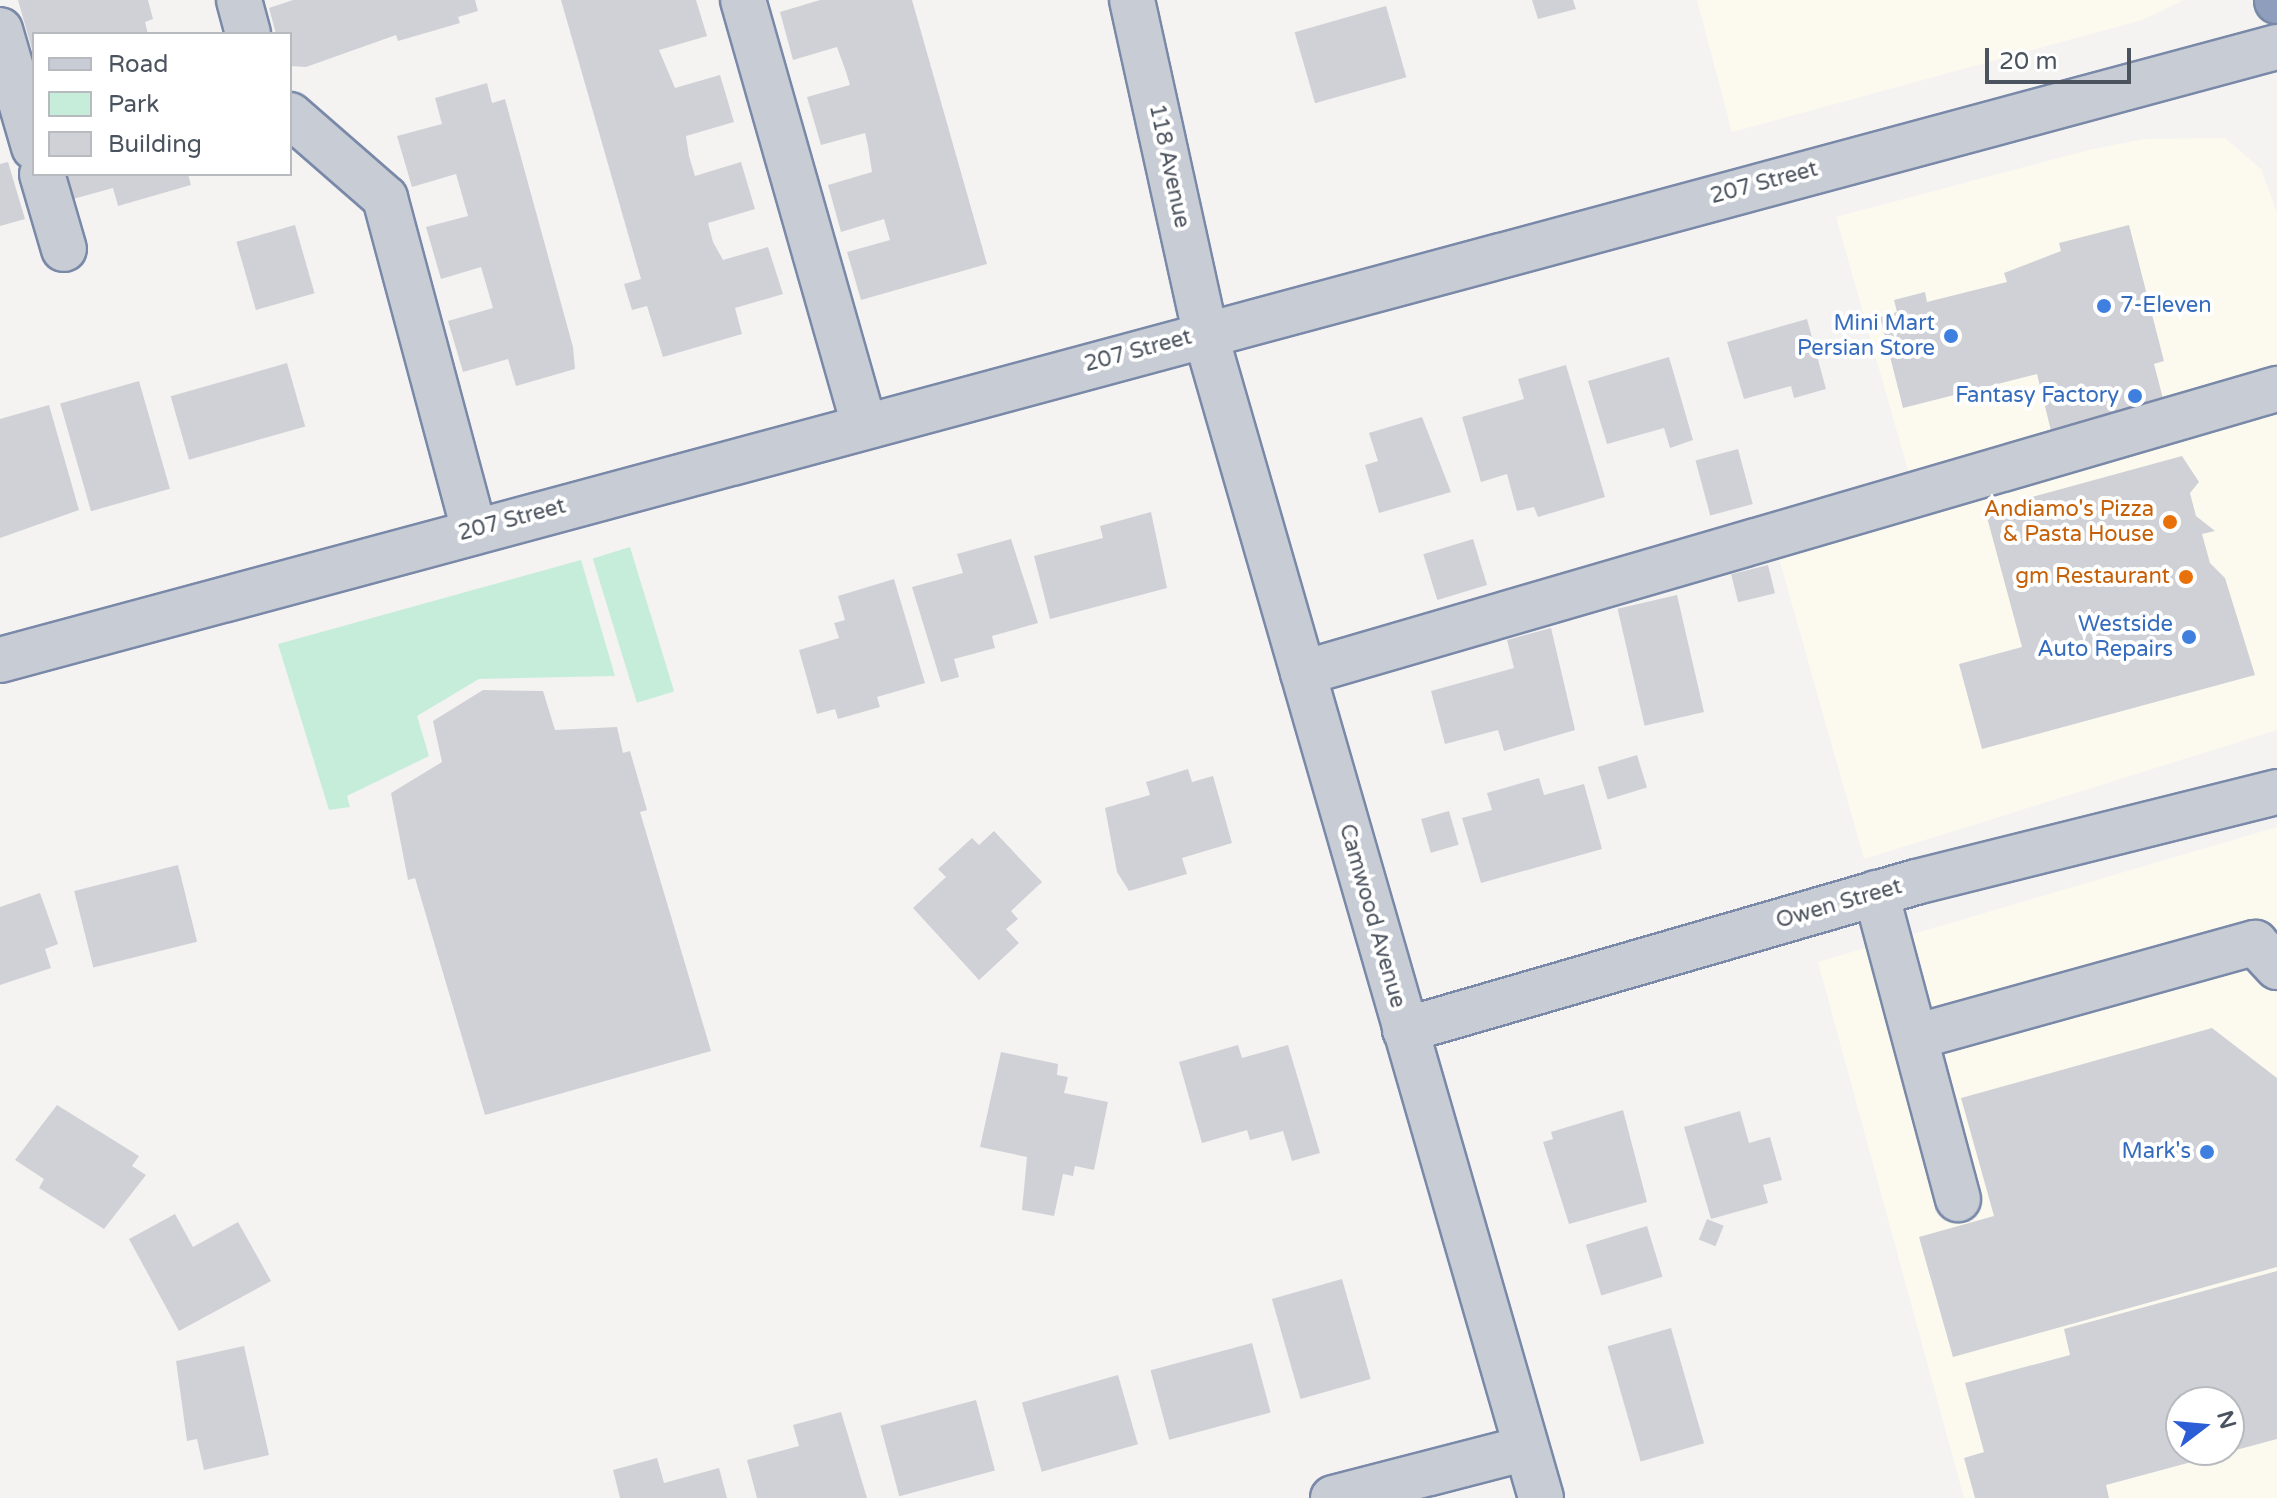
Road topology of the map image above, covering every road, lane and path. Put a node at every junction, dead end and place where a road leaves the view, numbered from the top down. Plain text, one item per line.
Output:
1 (239, 0) edge
2 (743, 0) edge
3 (1132, 0) edge
4 (0, 30) edge
5 (247, 32) edge
6 (2277, 47) edge
7 (292, 117) edge
8 (32, 140) edge
9 (43, 176) edge
10 (64, 249) dead end
11 (1205, 333) junction
12 (2277, 389) edge
13 (864, 426) junction
14 (474, 530) junction
15 (0, 660) edge
16 (1303, 673) junction
17 (2277, 792) edge
18 (1876, 893) junction
19 (2277, 967) edge
20 (1405, 1030) junction
21 (1915, 1037) junction
22 (1958, 1199) dead end
23 (1526, 1448) junction
24 (1333, 1498) edge
25 (1541, 1498) edge

1 - 5 street
2 - 13 street
3 - 11 street, 118 Avenue
4 - 8 street
6 - 11 street, 207 Street
7 - 14 street
9 - 10 street
11 - 13 street, 207 Street
11 - 16 street, Camwood Avenue
12 - 16 street
13 - 14 street, 207 Street
14 - 15 street, 207 Street
16 - 20 street, Camwood Avenue
17 - 18 street, Owen Street
18 - 20 street, Owen Street
18 - 21 street
19 - 21 street
20 - 23 street, Camwood Avenue
21 - 22 street
23 - 24 street
23 - 25 street, Camwood Avenue

